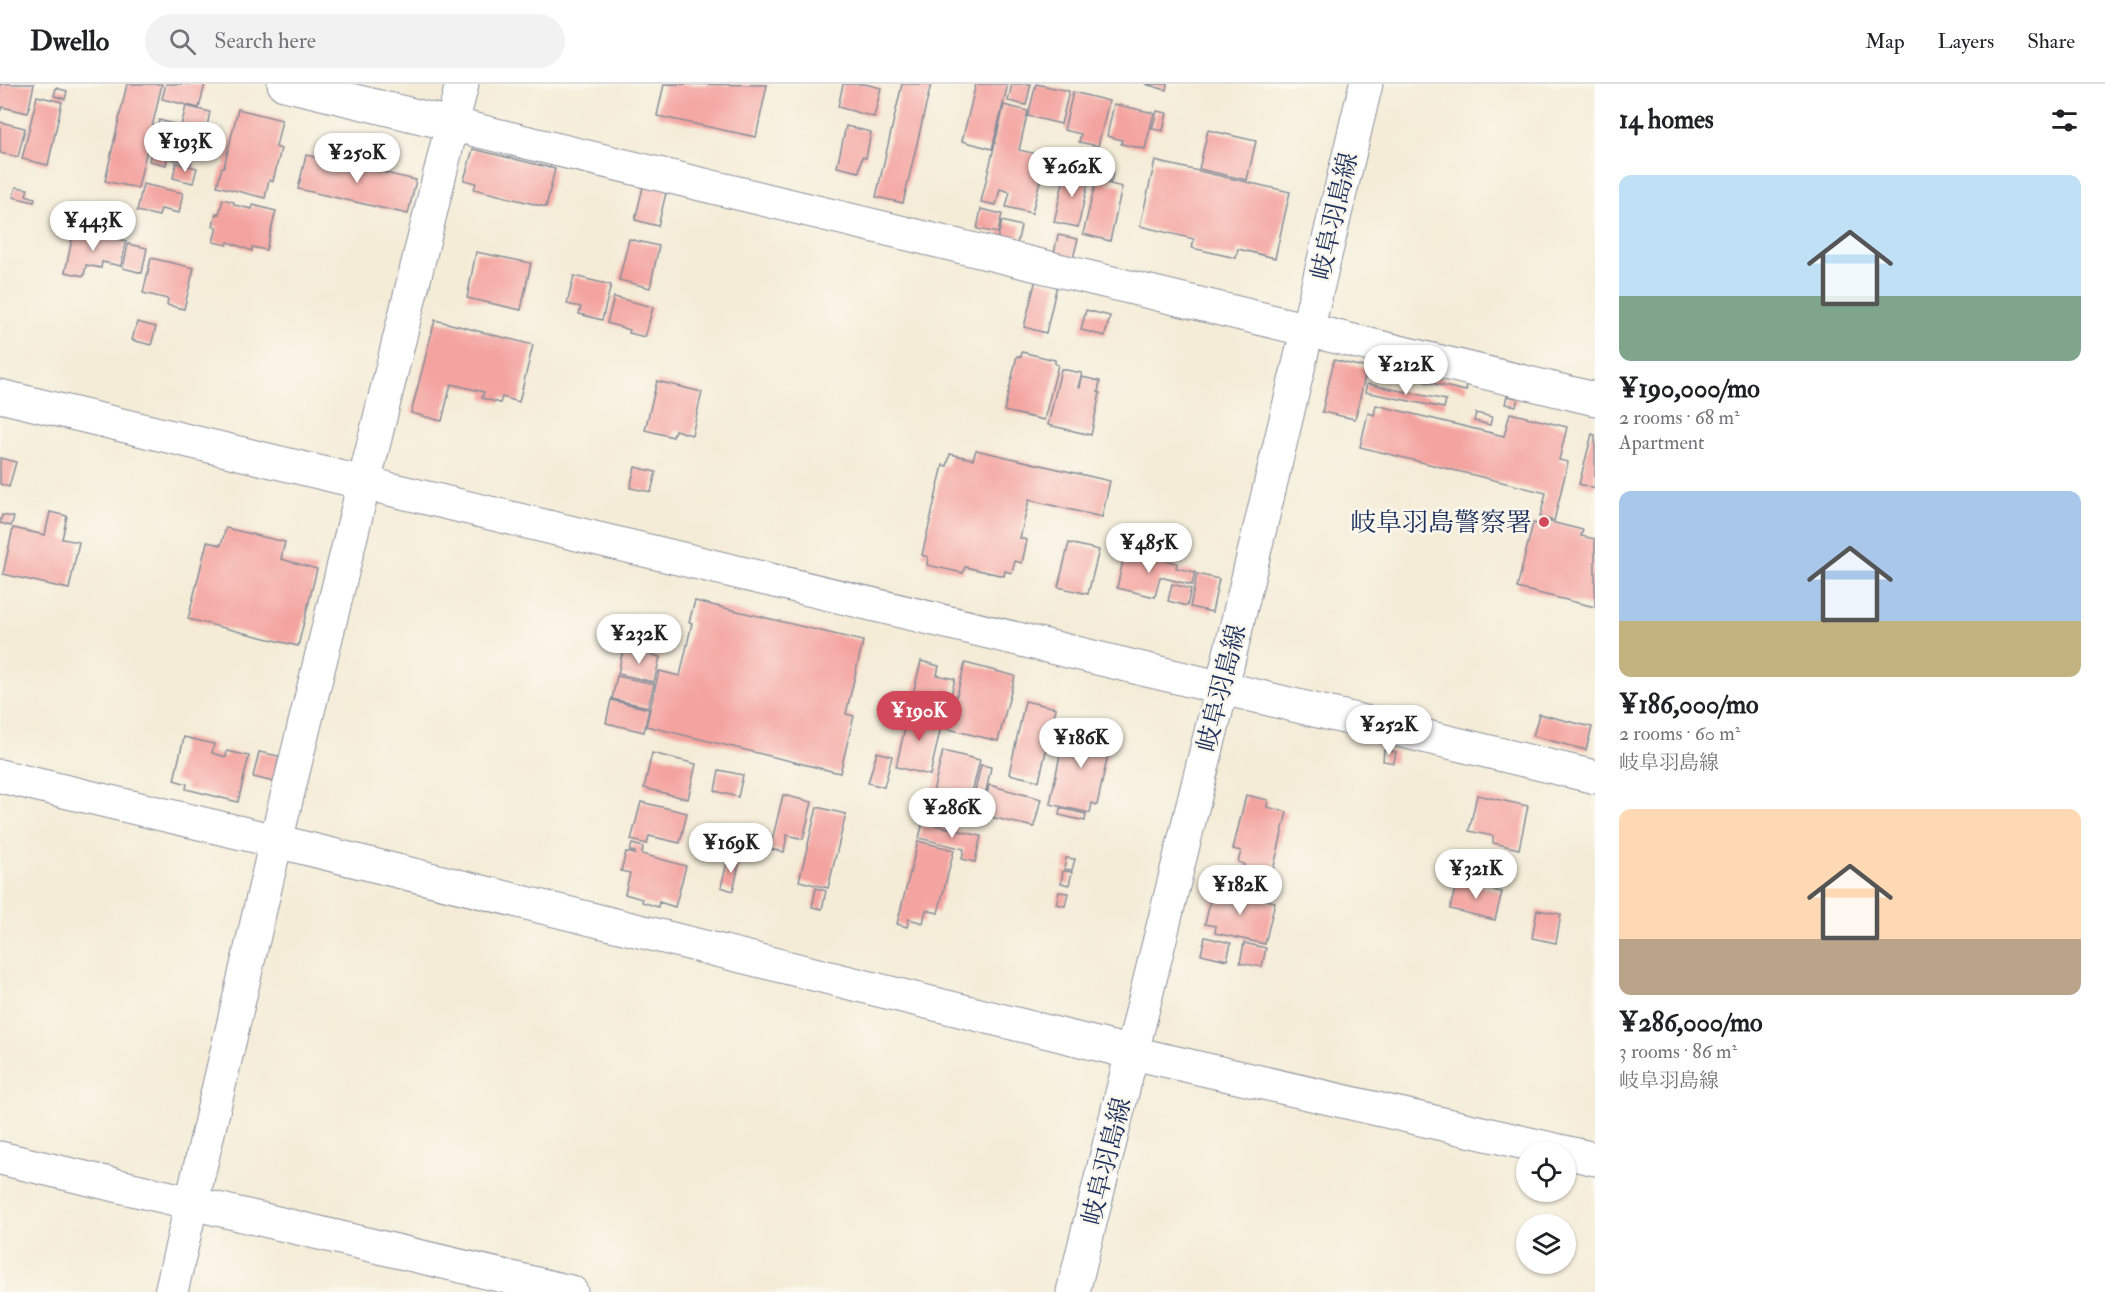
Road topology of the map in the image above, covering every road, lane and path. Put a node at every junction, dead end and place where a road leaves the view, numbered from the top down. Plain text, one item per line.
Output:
1 (284, 84) edge
2 (462, 84) edge
3 (1366, 84) edge
4 (452, 124) junction
5 (1306, 331) junction
6 (0, 396) edge
7 (1595, 399) edge
8 (363, 482) junction
9 (1222, 687) junction
10 (0, 776) edge
11 (1595, 777) edge
12 (276, 841) junction
13 (1133, 1053) junction
14 (0, 1158) edge
15 (1595, 1159) edge
16 (192, 1203) junction
17 (171, 1292) edge
18 (571, 1292) edge
19 (1073, 1292) edge

1 - 4 street
2 - 4 street
3 - 5 street, 岐阜羽島線
4 - 5 street
4 - 8 street
5 - 7 street
5 - 9 street, 岐阜羽島線
6 - 8 street
8 - 9 street
8 - 12 street
9 - 11 street
9 - 13 street, 岐阜羽島線
10 - 12 street
12 - 13 street
12 - 16 street
13 - 15 street
13 - 19 street, 岐阜羽島線
14 - 16 street
16 - 17 street
16 - 18 street

